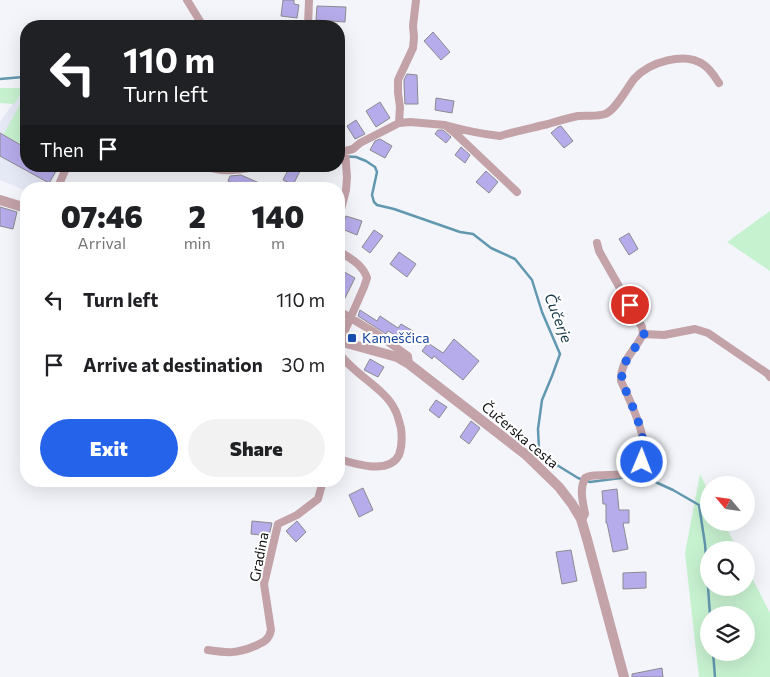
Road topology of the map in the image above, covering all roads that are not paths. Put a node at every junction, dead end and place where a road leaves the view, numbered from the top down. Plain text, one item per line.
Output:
1 (188, 0) edge
2 (308, 0) edge
3 (416, 0) edge
4 (200, 20) edge
5 (308, 20) edge
6 (719, 83) dead end
7 (400, 123) junction
8 (445, 125) junction
9 (345, 156) edge
10 (345, 168) edge
11 (517, 192) dead end
12 (345, 194) edge
13 (0, 200) edge
14 (20, 206) edge
15 (597, 243) dead end
16 (345, 255) edge
17 (345, 315) edge
18 (350, 318) junction
19 (345, 329) edge
20 (644, 334) junction
21 (345, 344) edge
22 (345, 361) edge
23 (409, 364) junction
24 (770, 377) edge
25 (345, 461) edge
26 (321, 487) edge
27 (581, 521) junction
28 (208, 650) dead end
29 (624, 677) edge

1 - 4 street
2 - 5 street
3 - 7 street
6 - 8 street
7 - 8 street
7 - 9 street
8 - 11 street
10 - 12 street
13 - 14 street
15 - 20 street
16 - 18 street
17 - 18 street
18 - 19 street
18 - 23 street
20 - 24 street
20 - 27 street
21 - 23 street, Čučerska cesta
22 - 25 street
23 - 27 street, Čučerska cesta
26 - 28 street, Gradina
27 - 29 street, Čučerska cesta

